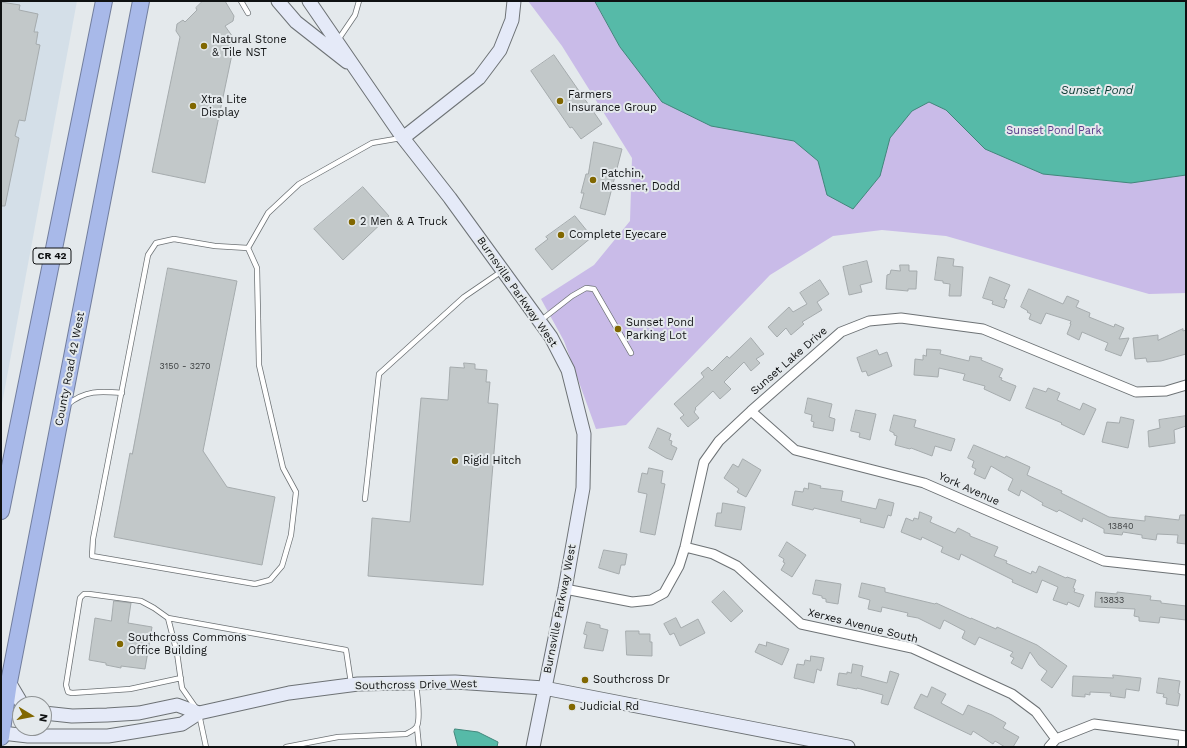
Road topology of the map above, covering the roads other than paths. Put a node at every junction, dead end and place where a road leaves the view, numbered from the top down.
1 (104, 1) edge
2 (141, 1) edge
3 (241, 1) edge
4 (278, 1) edge
5 (309, 1) edge
6 (359, 1) edge
7 (514, 1) edge
8 (248, 13) dead end
9 (337, 42) junction
10 (358, 72) junction
11 (403, 138) junction
12 (248, 248) junction
13 (503, 270) junction
14 (540, 321) junction
15 (631, 353) dead end
16 (1186, 385) edge
17 (122, 393) junction
18 (62, 410) junction
19 (751, 411) junction
20 (365, 499) dead end
21 (1, 511) edge
22 (684, 547) junction
23 (1186, 570) edge
24 (565, 589) junction
25 (168, 618) junction
26 (181, 678) junction
27 (9, 682) junction
28 (416, 684) junction
29 (352, 685) junction
30 (544, 688) junction
31 (17, 696) edge
32 (199, 712) junction
33 (52, 714) edge
34 (417, 727) junction
35 (1, 734) edge
36 (1185, 736) edge
37 (1056, 739) junction
38 (206, 747) edge
39 (286, 747) edge
40 (419, 747) edge
41 (533, 747) edge
42 (848, 747) edge
43 (1049, 747) edge
44 (1183, 747) edge

1 - 21 highway, CR 42
2 - 18 highway, County Road 42 West
3 - 8 lane
4 - 10 street, Burnsville Parkway West
5 - 9 street, Burnsville Parkway West
6 - 9 lane
7 - 11 street
9 - 10 street, Burnsville Parkway West
10 - 11 street, Burnsville Parkway West
11 - 12 lane
11 - 13 street, Burnsville Parkway West
12 - 17 lane
12 - 17 lane
13 - 14 street, Burnsville Parkway West
13 - 20 lane
14 - 15 lane
14 - 24 street, Burnsville Parkway West
16 - 19 street, Sunset Lake Drive
17 - 18 lane
18 - 27 highway, County Road 42 West
19 - 22 street, Sunset Lake Drive
19 - 23 street, York Avenue
22 - 24 street, Sunset Lake Drive
22 - 37 street, Xerxes Avenue South
24 - 30 street, Burnsville Parkway West
25 - 26 lane
25 - 26 lane
25 - 29 lane
26 - 32 lane
27 - 31 street
27 - 35 highway, County Road 42 West
28 - 29 street, Southcross Drive West
28 - 30 street, Southcross Drive West
28 - 34 lane
29 - 32 street, Southcross Drive West
30 - 41 street, Burnsville Parkway West
30 - 42 street, Southcross Drive West
32 - 33 street, Southcross Drive West
32 - 35 street, Southcross Drive West
32 - 38 lane
34 - 39 lane
34 - 40 lane
36 - 37 street
36 - 44 street
37 - 43 street

